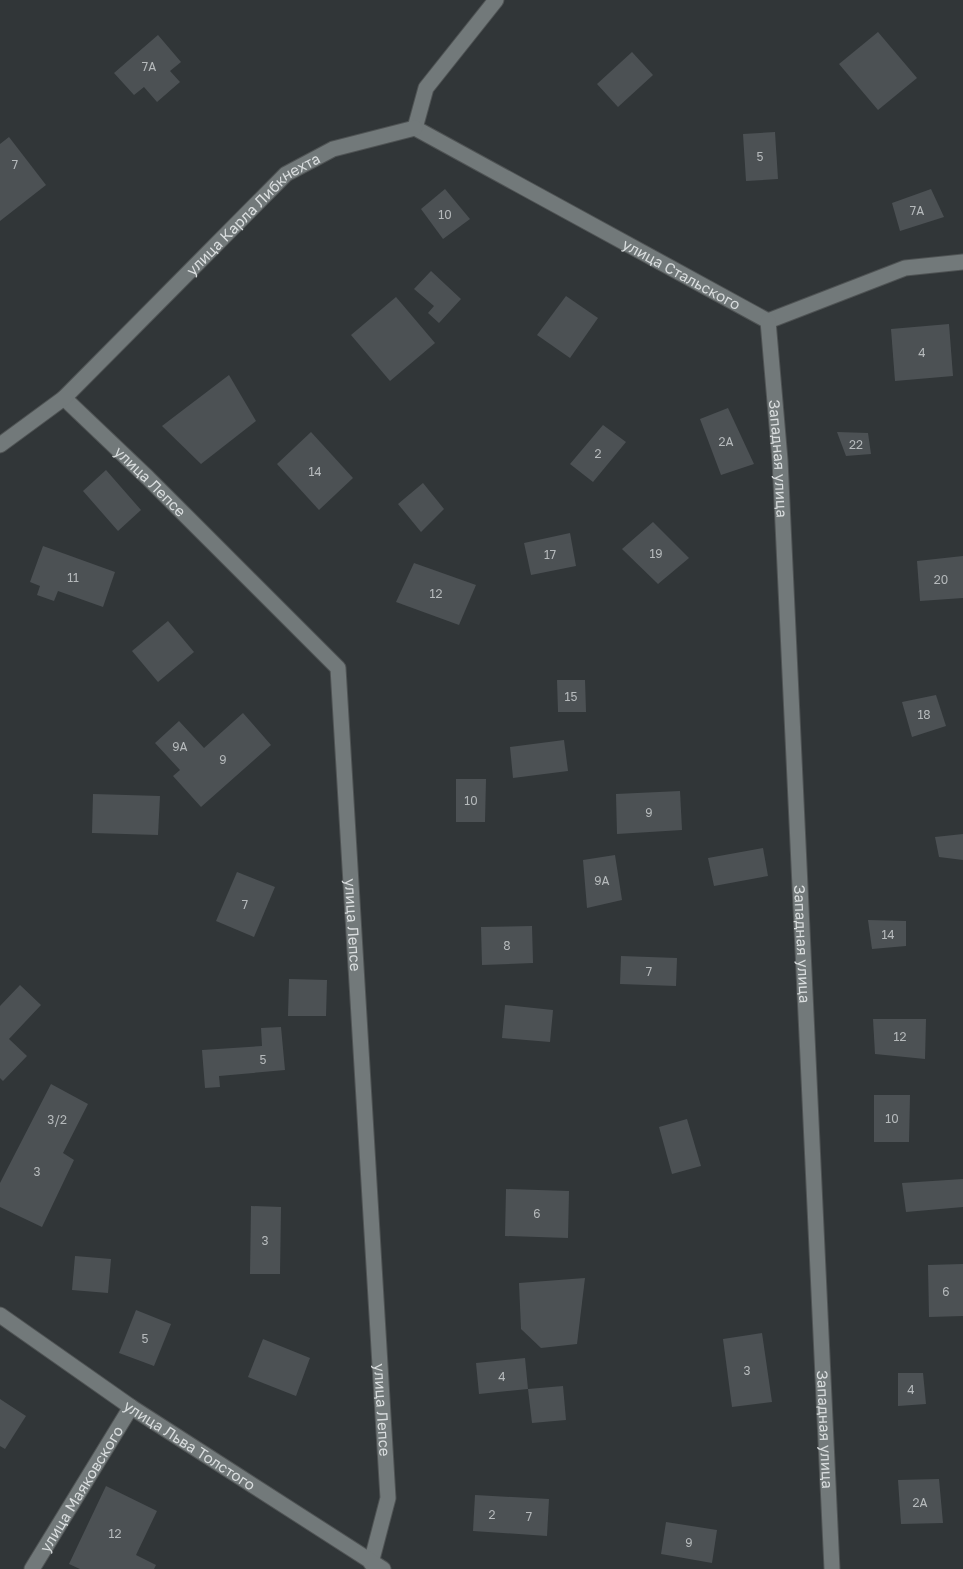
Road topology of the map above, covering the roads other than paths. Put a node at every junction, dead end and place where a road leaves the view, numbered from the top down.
1 (496, 0) edge
2 (416, 128) junction
3 (963, 262) edge
4 (768, 321) junction
5 (64, 398) junction
6 (0, 445) edge
7 (0, 1315) edge
8 (131, 1407) junction
9 (377, 1566) edge
10 (32, 1569) edge
11 (832, 1569) edge

1 - 2 street
2 - 4 street, улица Стальского
2 - 5 street, улица Карла Либкнехта
3 - 4 street
4 - 11 street, Западная улица
5 - 6 street, улица Карла Либкнехта
5 - 9 street, улица Лепсе
7 - 8 street, улица Льва Толстого
8 - 9 street, улица Льва Толстого
8 - 10 street, улица Маяковского

